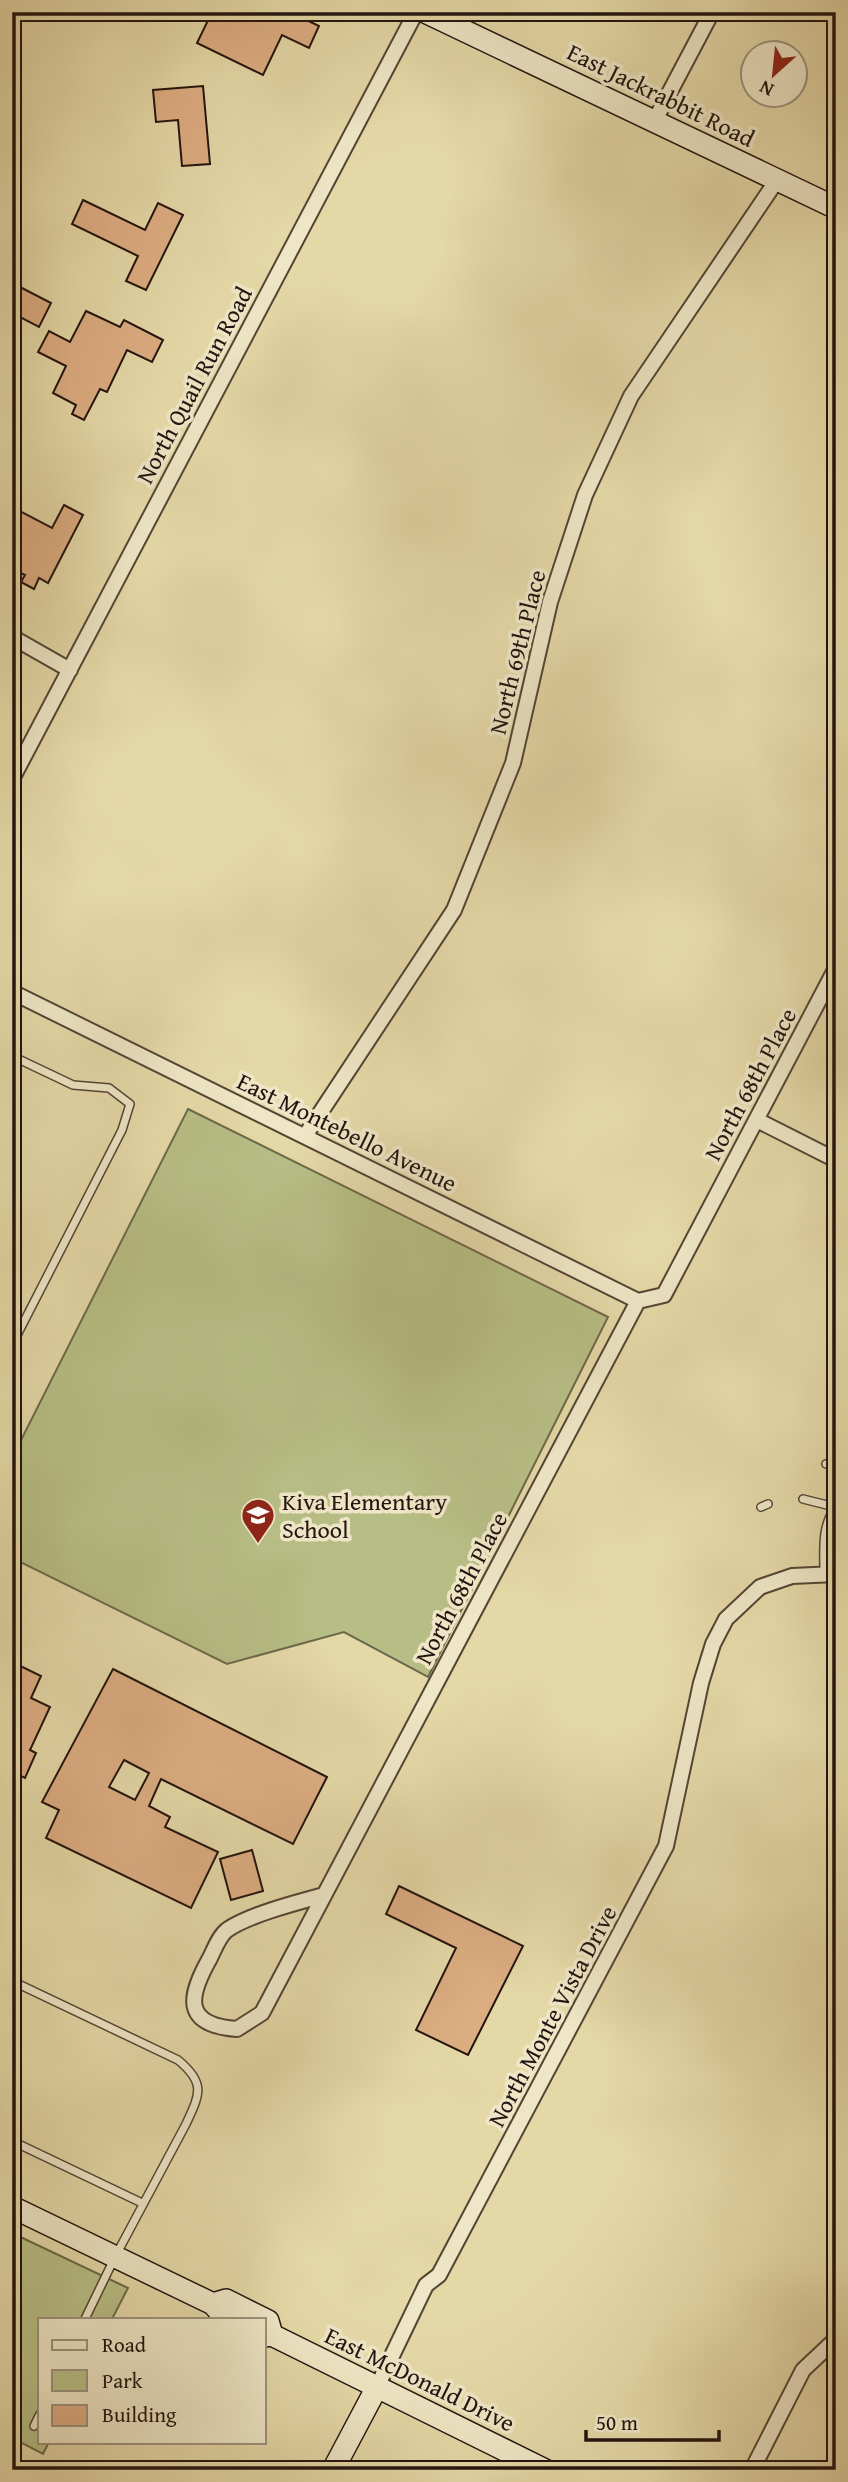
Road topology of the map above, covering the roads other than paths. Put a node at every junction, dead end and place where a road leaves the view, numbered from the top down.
1 (416, 12) edge
2 (425, 12) edge
3 (712, 12) edge
4 (655, 120) junction
5 (777, 180) junction
6 (836, 208) edge
7 (12, 637) edge
8 (70, 670) junction
9 (12, 779) edge
10 (836, 968) edge
11 (12, 992) edge
12 (12, 1056) edge
13 (757, 1120) junction
14 (305, 1136) junction
15 (836, 1160) edge
16 (638, 1301) junction
17 (12, 1345) edge
18 (836, 1463) edge
19 (826, 1464) dead end
20 (803, 1499) dead end
21 (835, 1507) edge
22 (830, 1573) edge
23 (324, 1895) junction
24 (12, 1982) edge
25 (12, 2141) edge
26 (142, 2203) junction
27 (12, 2207) edge
28 (115, 2257) junction
29 (219, 2312) edge
30 (85, 2318) edge
31 (262, 2318) edge
32 (268, 2336) edge
33 (836, 2339) edge
34 (377, 2387) junction
35 (38, 2418) edge
36 (34, 2426) dead end
37 (333, 2470) edge
38 (545, 2470) edge
39 (752, 2470) edge

1 - 8 street, North Quail Run Road
2 - 4 street, East Jackrabbit Road
3 - 4 street
4 - 5 street, East Jackrabbit Road
5 - 6 street, East Jackrabbit Road
5 - 14 street, North 69th Place
7 - 8 street
8 - 9 street, North Quail Run Road
10 - 13 street, North 68th Place
11 - 14 street, East Montebello Avenue
12 - 17 lane
13 - 15 street
13 - 16 street, North 68th Place
14 - 16 street, East Montebello Avenue
16 - 23 street, North 68th Place
18 - 19 lane
20 - 21 lane
21 - 22 lane
22 - 34 street, North Monte Vista Drive
23 - 23 street, North 68th Place
24 - 26 lane
25 - 26 lane
26 - 28 lane
27 - 28 street, East McDonald Drive
28 - 29 street, East McDonald Drive
28 - 30 lane
29 - 31 street, East McDonald Drive
32 - 34 street, East McDonald Drive
33 - 39 street
34 - 37 street
34 - 38 street, East McDonald Drive
35 - 36 lane

